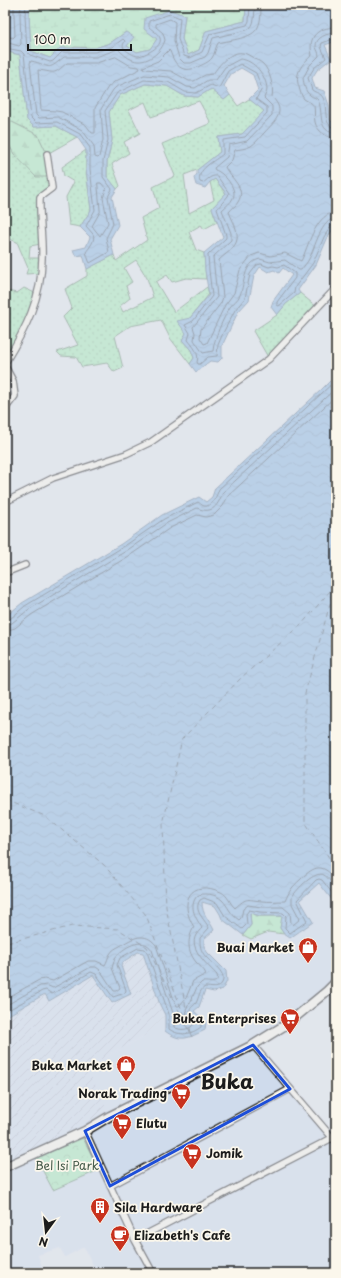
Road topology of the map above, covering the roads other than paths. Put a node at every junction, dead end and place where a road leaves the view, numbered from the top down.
1 (47, 154) dead end
2 (336, 288) edge
3 (5, 365) edge
4 (5, 408) edge
5 (5, 502) edge
6 (25, 564) dead end
7 (5, 573) edge
8 (336, 982) edge
9 (253, 1045) junction
10 (290, 1089) junction
11 (85, 1131) junction
12 (334, 1140) edge
13 (5, 1167) edge
14 (110, 1186) junction
15 (135, 1240) junction
16 (153, 1273) edge

1 - 3 street
2 - 5 street
3 - 4 street
6 - 7 street
8 - 9 main road
9 - 10 street
9 - 11 main road
10 - 12 street
10 - 14 street
11 - 13 main road
11 - 14 street
12 - 15 street
14 - 15 street
15 - 16 street

